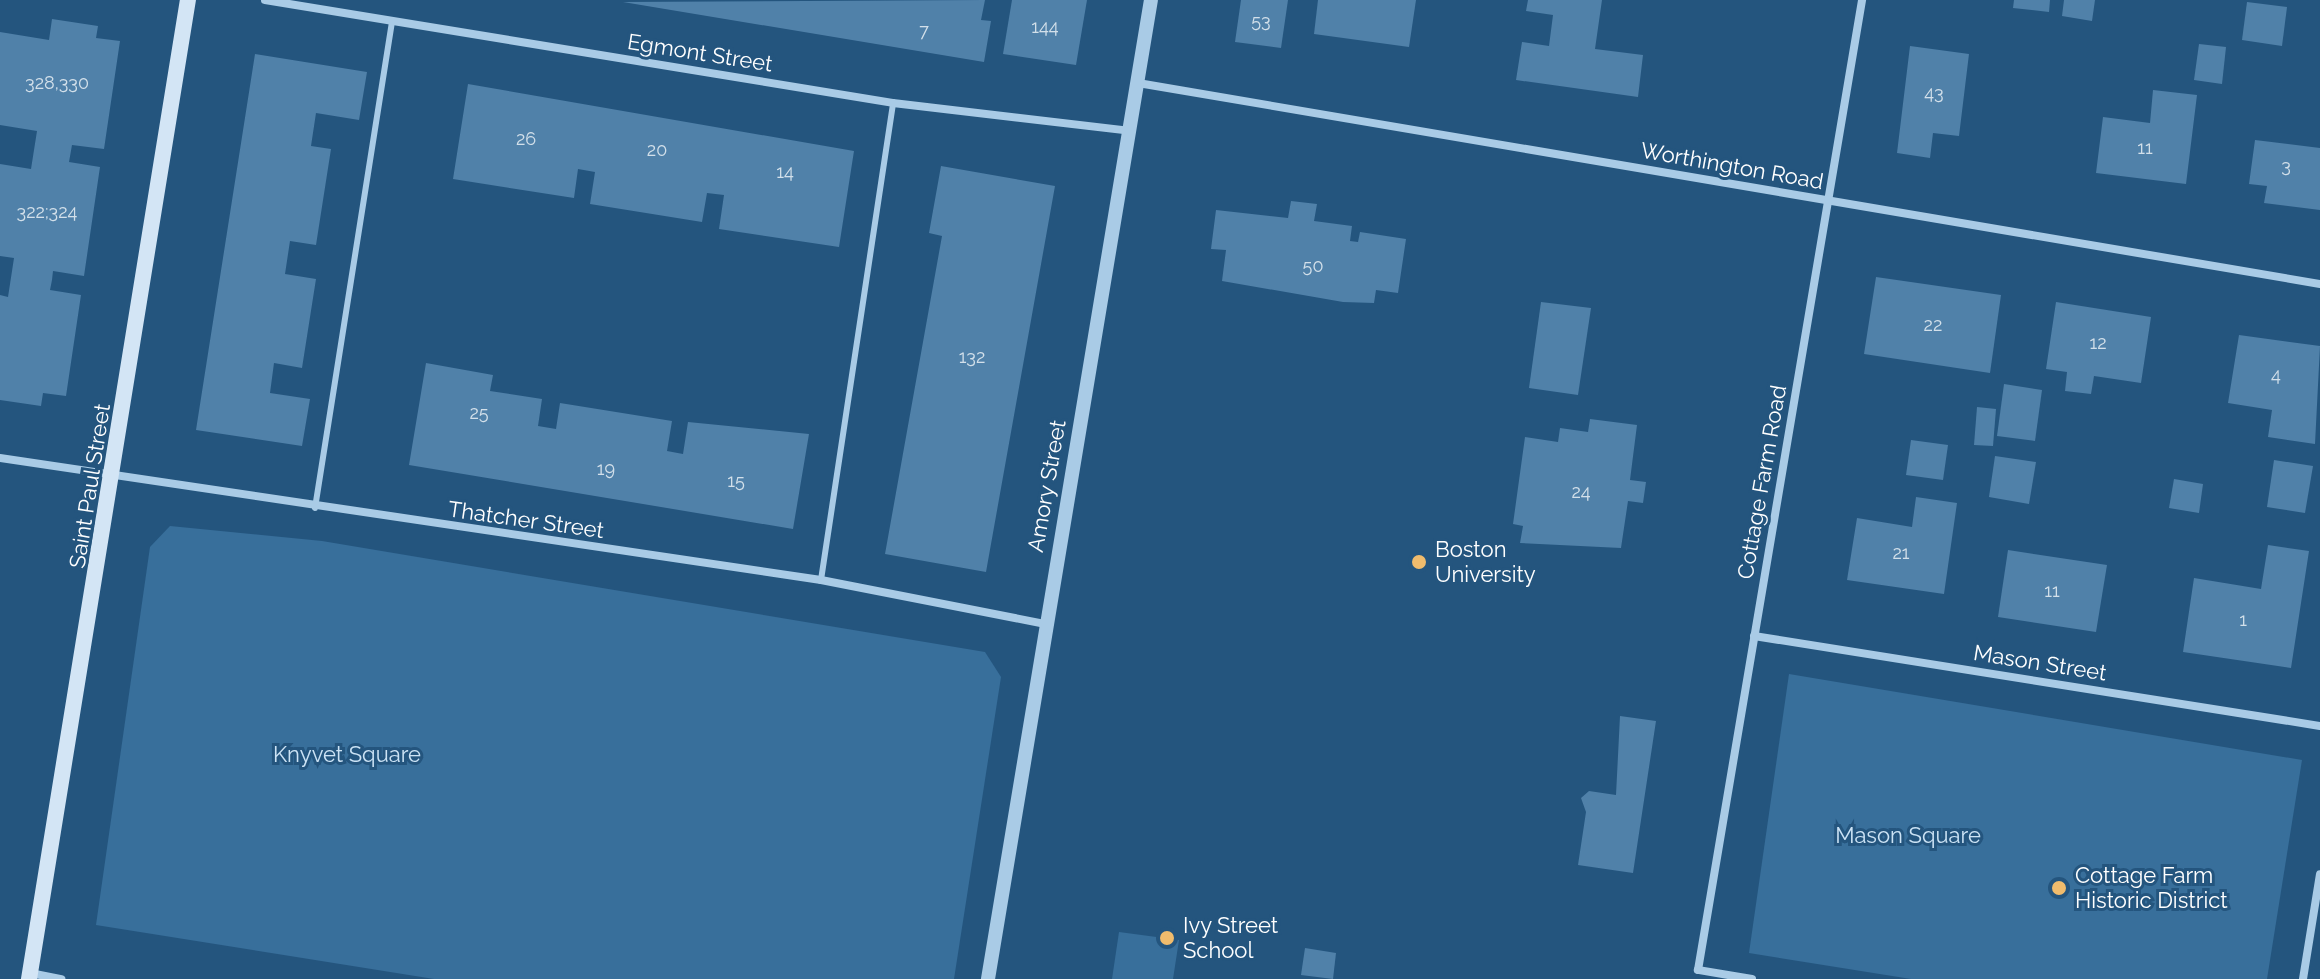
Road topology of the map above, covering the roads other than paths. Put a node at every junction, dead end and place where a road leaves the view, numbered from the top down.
1 (188, 0) edge
2 (265, 0) edge
3 (1151, 0) edge
4 (1862, 0) edge
5 (392, 21) junction
6 (1138, 83) junction
7 (893, 103) junction
8 (1130, 131) junction
9 (1827, 201) junction
10 (2320, 284) edge
11 (0, 458) edge
12 (115, 474) junction
13 (315, 508) junction
14 (821, 580) junction
15 (1046, 624) junction
16 (1754, 636) junction
17 (2320, 726) edge
18 (2320, 874) edge
19 (30, 976) edge
20 (61, 979) edge
21 (988, 979) edge
22 (1752, 979) edge
23 (2303, 979) edge

1 - 12 main road, Saint Paul Street
2 - 5 street, Egmont Street
3 - 6 street, Amory Street
4 - 9 street, Cottage Farm Road
5 - 7 street, Egmont Street
5 - 13 lane
6 - 8 street, Amory Street
6 - 9 street, Worthington Road
7 - 8 street, Egmont Street
7 - 14 lane
8 - 15 street, Amory Street
9 - 10 street, Worthington Road
9 - 16 street, Cottage Farm Road
11 - 12 street, Thatcher Street
12 - 13 street, Thatcher Street
12 - 19 main road, Saint Paul Street
13 - 14 street, Thatcher Street
14 - 15 street, Thatcher Street
15 - 21 street, Amory Street
16 - 17 street, Mason Street
16 - 22 street, Cottage Farm Road
18 - 23 street
19 - 20 street

